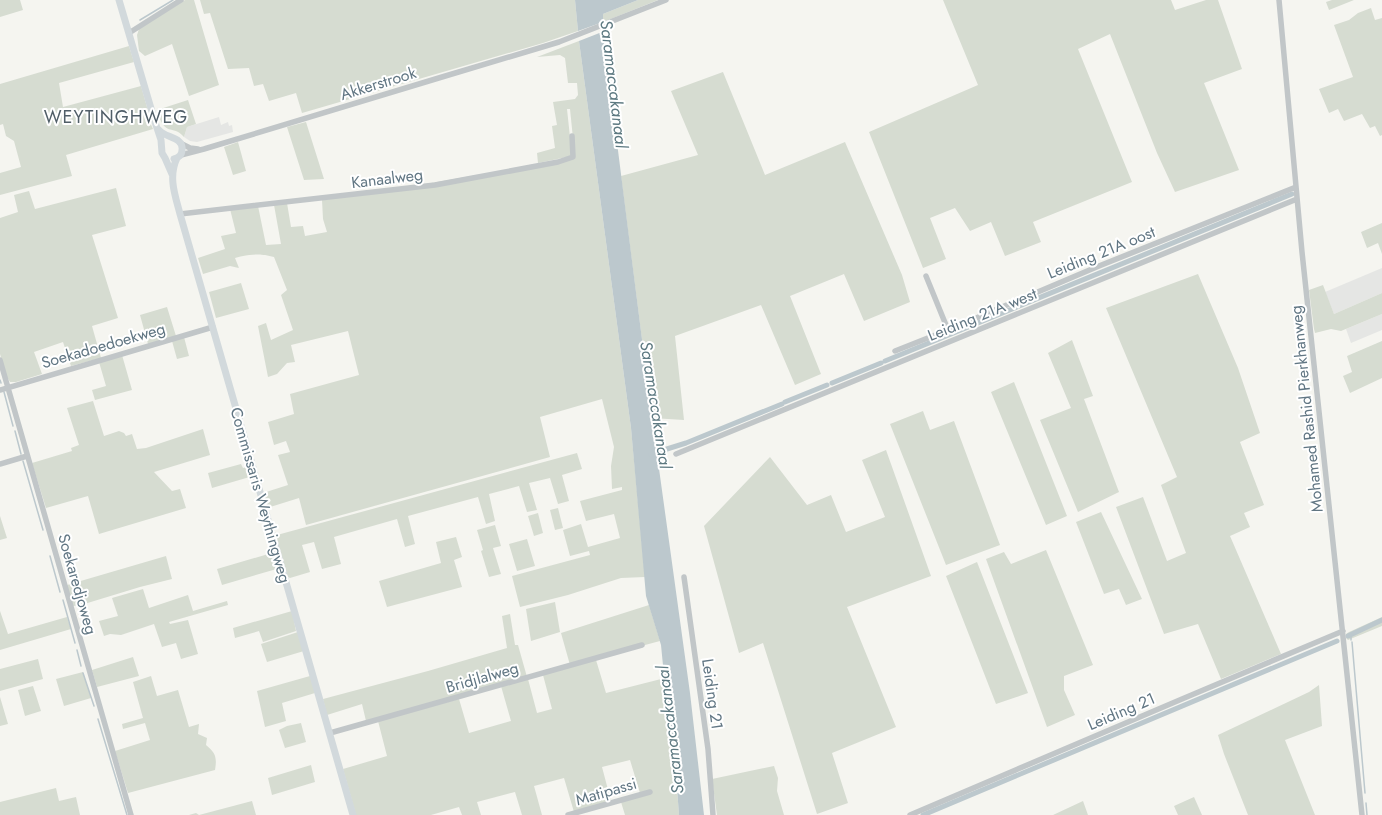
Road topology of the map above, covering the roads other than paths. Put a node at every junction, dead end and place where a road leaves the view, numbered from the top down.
1 (119, 0) edge
2 (181, 0) edge
3 (666, 0) edge
4 (1279, 0) edge
5 (129, 33) junction
6 (156, 126) junction
7 (572, 136) dead end
8 (171, 138) junction
9 (180, 143) junction
10 (161, 146) junction
11 (204, 150) junction
12 (179, 157) junction
13 (165, 158) junction
14 (172, 174) junction
15 (1296, 187) junction
16 (1297, 199) junction
17 (180, 214) junction
18 (926, 276) dead end
19 (213, 327) junction
20 (948, 330) junction
21 (894, 351) dead end
22 (0, 360) edge
23 (7, 387) junction
24 (0, 390) edge
25 (676, 454) dead end
26 (27, 456) junction
27 (0, 464) edge
28 (684, 577) dead end
29 (1344, 631) junction
30 (642, 645) dead end
31 (330, 734) junction
32 (650, 792) dead end
33 (131, 815) edge
34 (353, 815) edge
35 (568, 815) edge
36 (713, 815) edge
37 (910, 815) edge
38 (1362, 815) edge

1 - 5 main road
2 - 5 street
3 - 11 street, Akkerstrook
4 - 15 street, Mohamed Rashid Pierkhanweg
5 - 6 main road
6 - 8 main road
6 - 10 main road
7 - 17 street, Kanaalweg
8 - 9 main road
8 - 10 main road
9 - 11 street
9 - 12 main road
10 - 13 main road
11 - 12 street, Akkerstrook
12 - 13 main road
12 - 14 main road, Commissaris Weythingweg
13 - 14 main road, Commissaris Weythingweg
14 - 17 main road, Commissaris Weythingweg
15 - 16 street, Mohamed Rashid Pierkhanweg
15 - 20 street, Leiding 21A oost
16 - 25 street, Leiding 21A west
16 - 29 street, Mohamed Rashid Pierkhanweg
17 - 19 main road, Commissaris Weythingweg
18 - 20 street
19 - 23 street, Soekadoedoekweg
19 - 31 main road, Commissaris Weythingweg
20 - 21 street, Leiding 21A oost
22 - 23 street, Soekaredjoweg
23 - 24 street, Soekadoedoekweg
23 - 26 street, Soekaredjoweg
26 - 27 street
26 - 33 street, Soekaredjoweg
28 - 36 street, Leiding 21
29 - 37 street, Leiding 21
29 - 38 street, Mohamed Rashid Pierkhanweg
30 - 31 street, Bridjlalweg
31 - 34 main road, Commissaris Weythingweg
32 - 35 street, Matipassi

